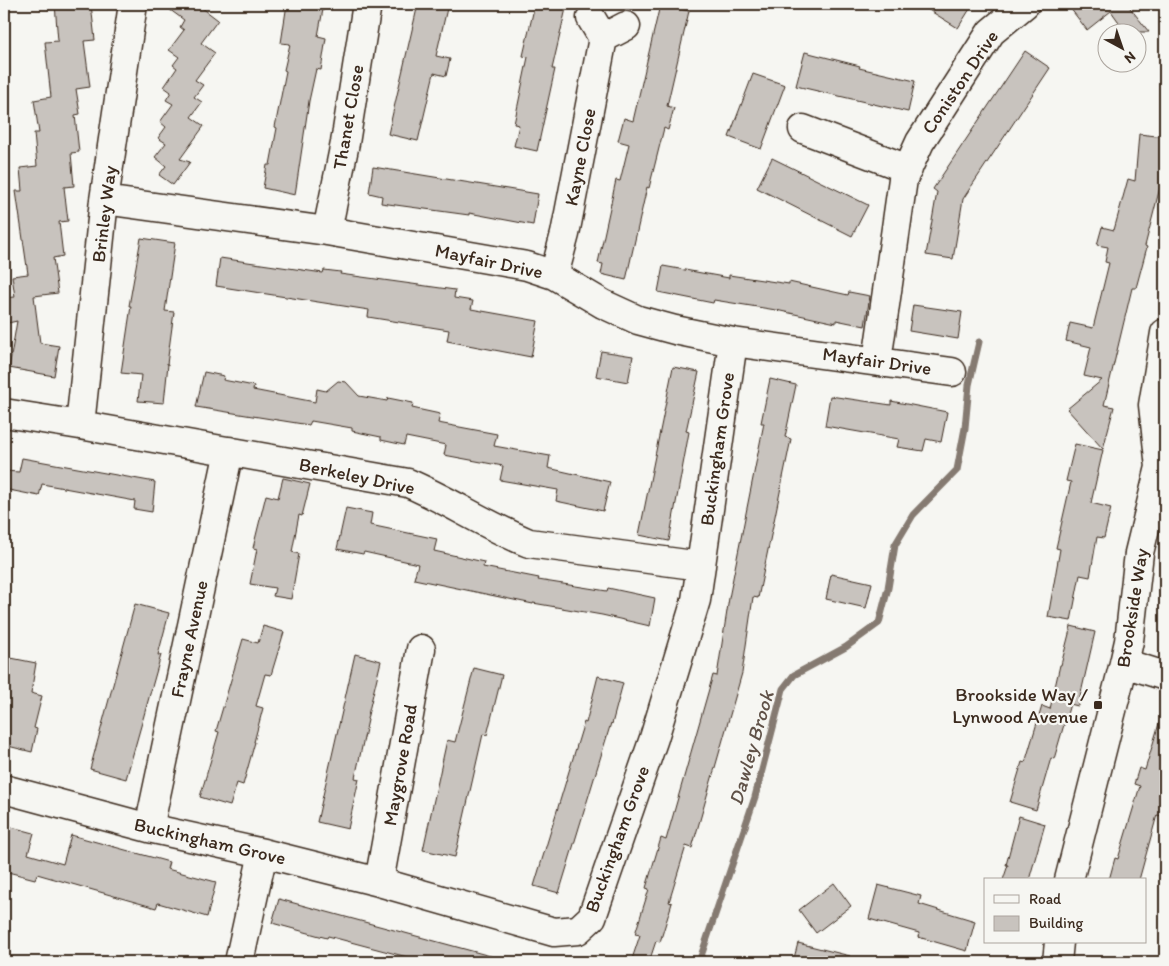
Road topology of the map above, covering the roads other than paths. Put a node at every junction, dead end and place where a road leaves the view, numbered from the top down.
1 (133, 4) edge
2 (366, 4) edge
3 (1025, 4) edge
4 (607, 28) dead end
5 (803, 128) dead end
6 (908, 169) junction
7 (104, 200) junction
8 (327, 231) junction
9 (554, 275) junction
10 (1165, 333) edge
11 (733, 342) junction
12 (877, 361) junction
13 (952, 372) dead end
14 (4, 413) edge
15 (80, 425) junction
16 (229, 451) junction
17 (1163, 465) edge
18 (700, 566) junction
19 (422, 649) dead end
20 (1124, 663) junction
21 (1165, 676) edge
22 (4, 789) edge
23 (149, 828) junction
24 (263, 853) junction
25 (1070, 878) edge
26 (379, 882) junction
27 (1058, 944) edge
28 (239, 962) edge
29 (1057, 962) edge

1 - 7 street, Brinley Way
2 - 8 street, Thanet Close
3 - 6 street, Coniston Drive
4 - 9 street, Kayne Close
5 - 6 street
6 - 12 street, Coniston Drive
7 - 8 street, Mayfair Drive
7 - 15 street, Brinley Way
8 - 9 street, Mayfair Drive
9 - 11 street, Mayfair Drive
10 - 17 street, Brookside Way
11 - 12 street, Mayfair Drive
11 - 18 street, Buckingham Grove
12 - 13 street, Mayfair Drive
14 - 15 street, Berkeley Drive
15 - 16 street, Berkeley Drive
16 - 18 street, Berkeley Drive
16 - 23 street, Frayne Avenue
17 - 20 street, Brookside Way
18 - 26 street, Buckingham Grove
19 - 26 street, Maygrove Road
20 - 21 street
20 - 25 street, Brookside Way
22 - 23 street, Buckingham Grove
23 - 24 street, Buckingham Grove
24 - 26 street, Buckingham Grove
24 - 28 street
27 - 29 street

